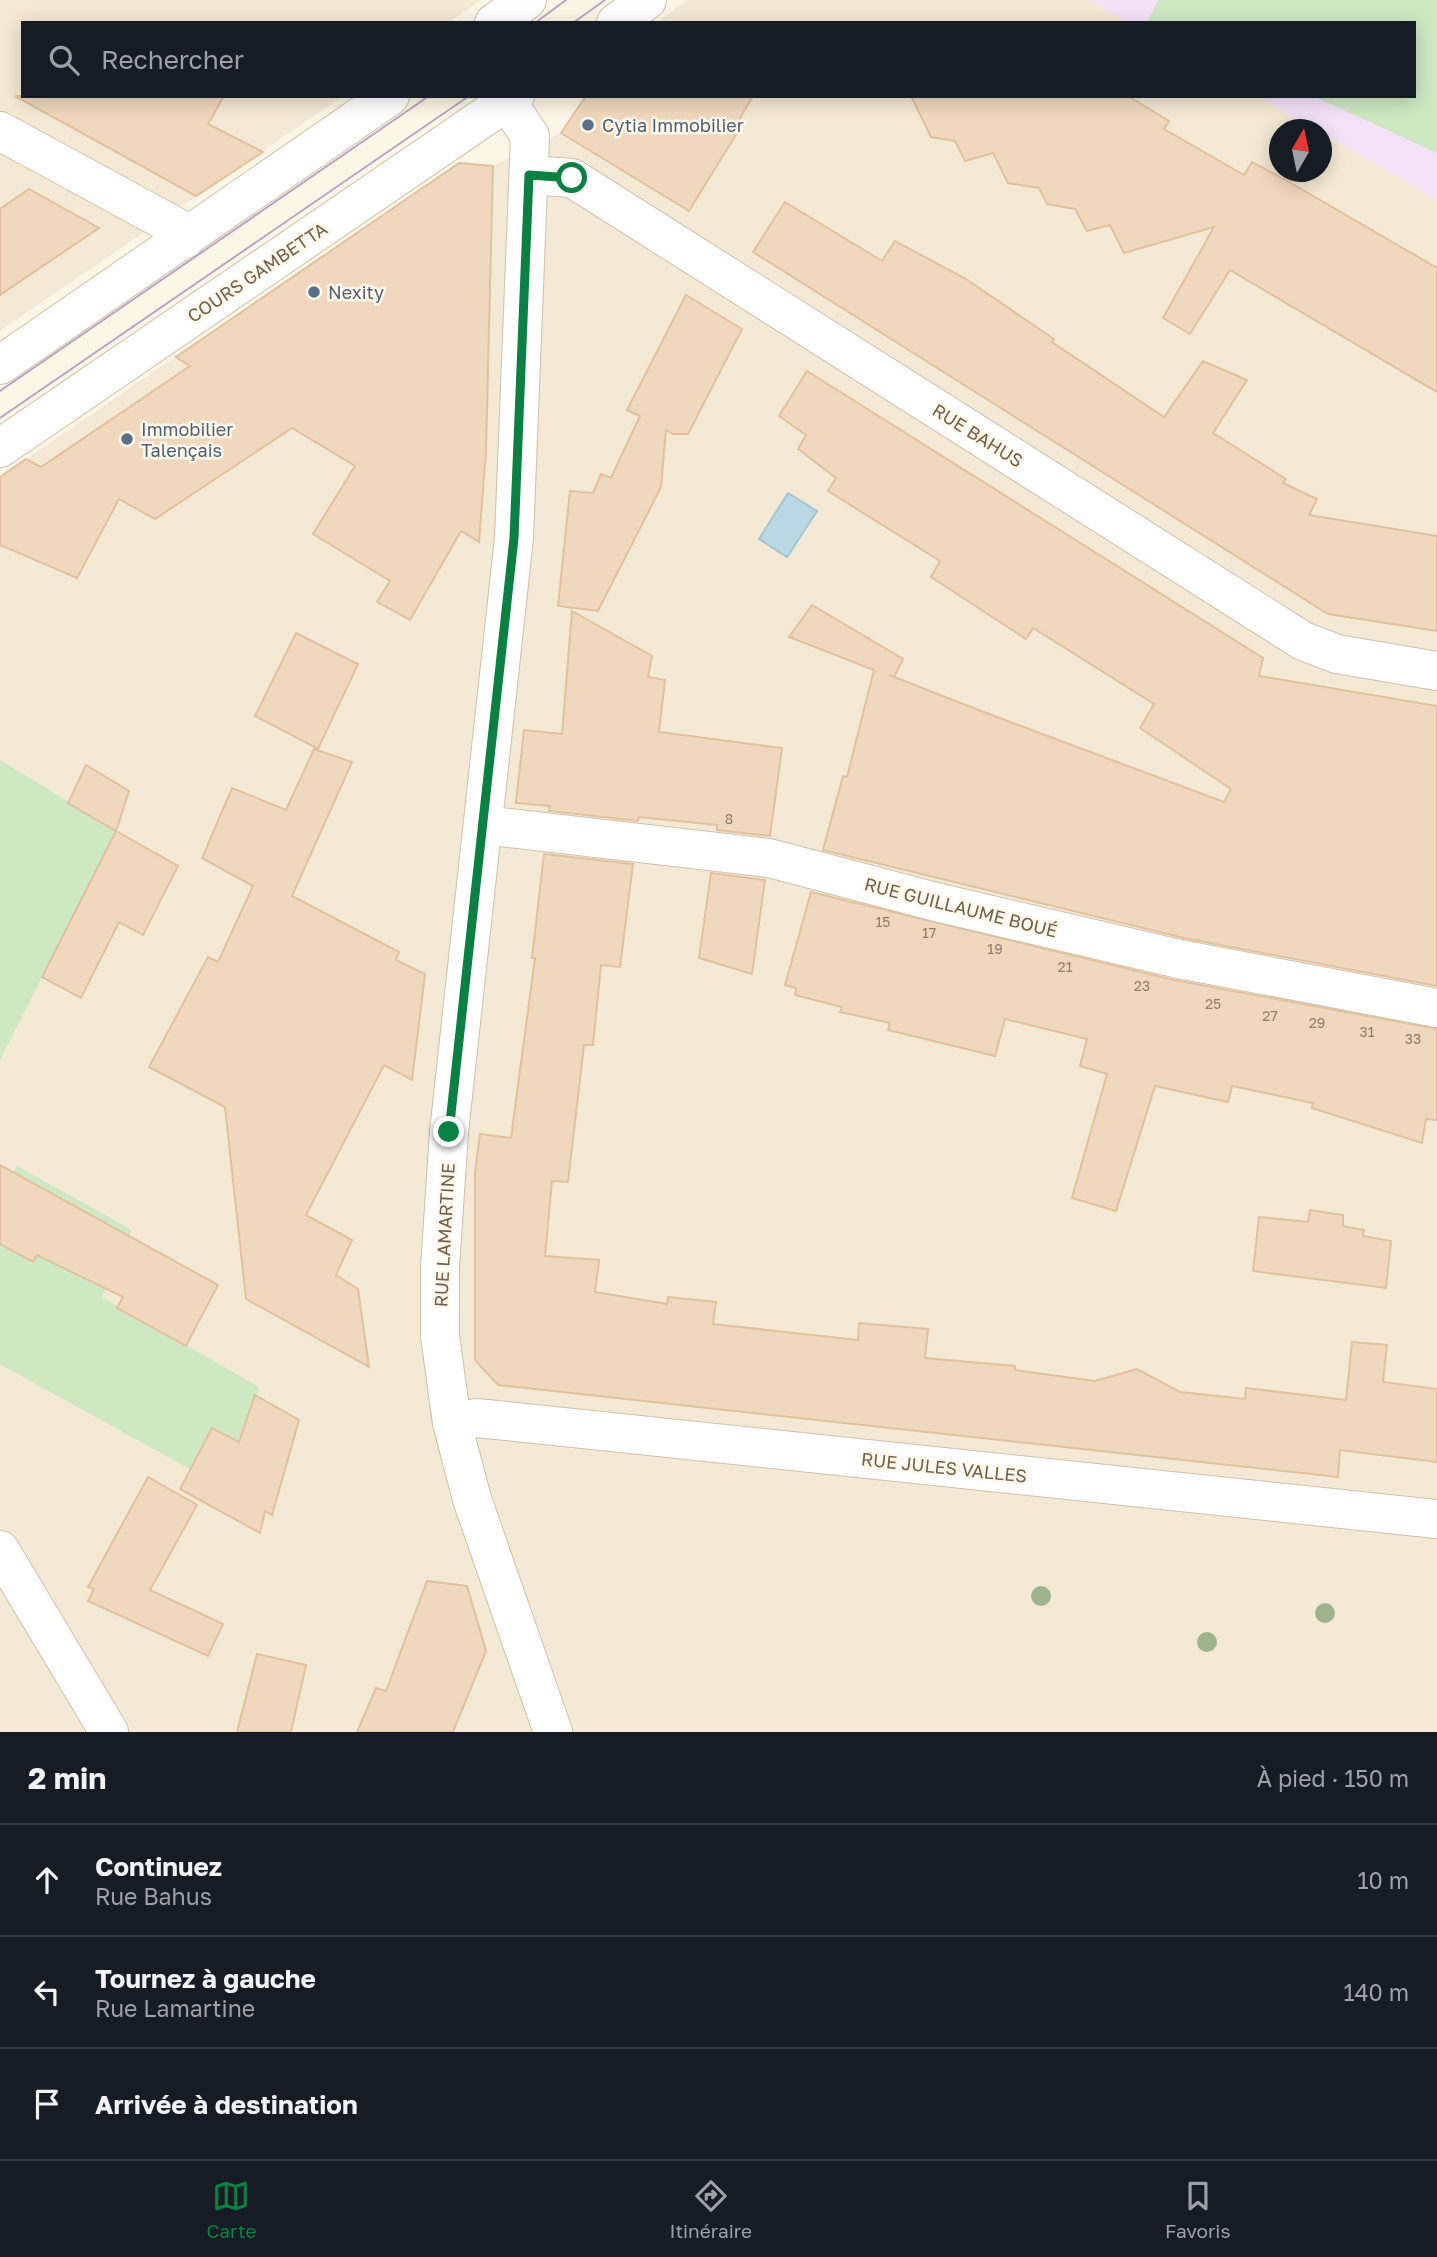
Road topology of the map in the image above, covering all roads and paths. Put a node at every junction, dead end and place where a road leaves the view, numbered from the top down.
1 (527, 0) edge
2 (647, 0) edge
3 (497, 21) edge
4 (619, 21) edge
5 (387, 98) edge
6 (511, 99) edge
7 (0, 131) edge
8 (529, 175) junction
9 (184, 239) junction
10 (0, 365) edge
11 (0, 448) edge
12 (1437, 671) edge
13 (483, 825) junction
14 (1437, 1008) edge
15 (452, 1423) junction
16 (1437, 1519) edge
17 (0, 1550) edge
18 (105, 1730) edge
19 (553, 1732) edge

1 - 3 street
2 - 4 street
5 - 9 street
6 - 8 street, RUE LAMARTINE
6 - 11 street, COURS GAMBETTA
7 - 9 street
8 - 12 street, RUE BAHUS
8 - 13 street, RUE LAMARTINE
9 - 10 street
13 - 14 street, RUE GUILLAUME BOUÉ
13 - 15 street, RUE LAMARTINE
15 - 16 street, RUE JULES VALLES
15 - 19 street, RUE LAMARTINE
17 - 18 street

